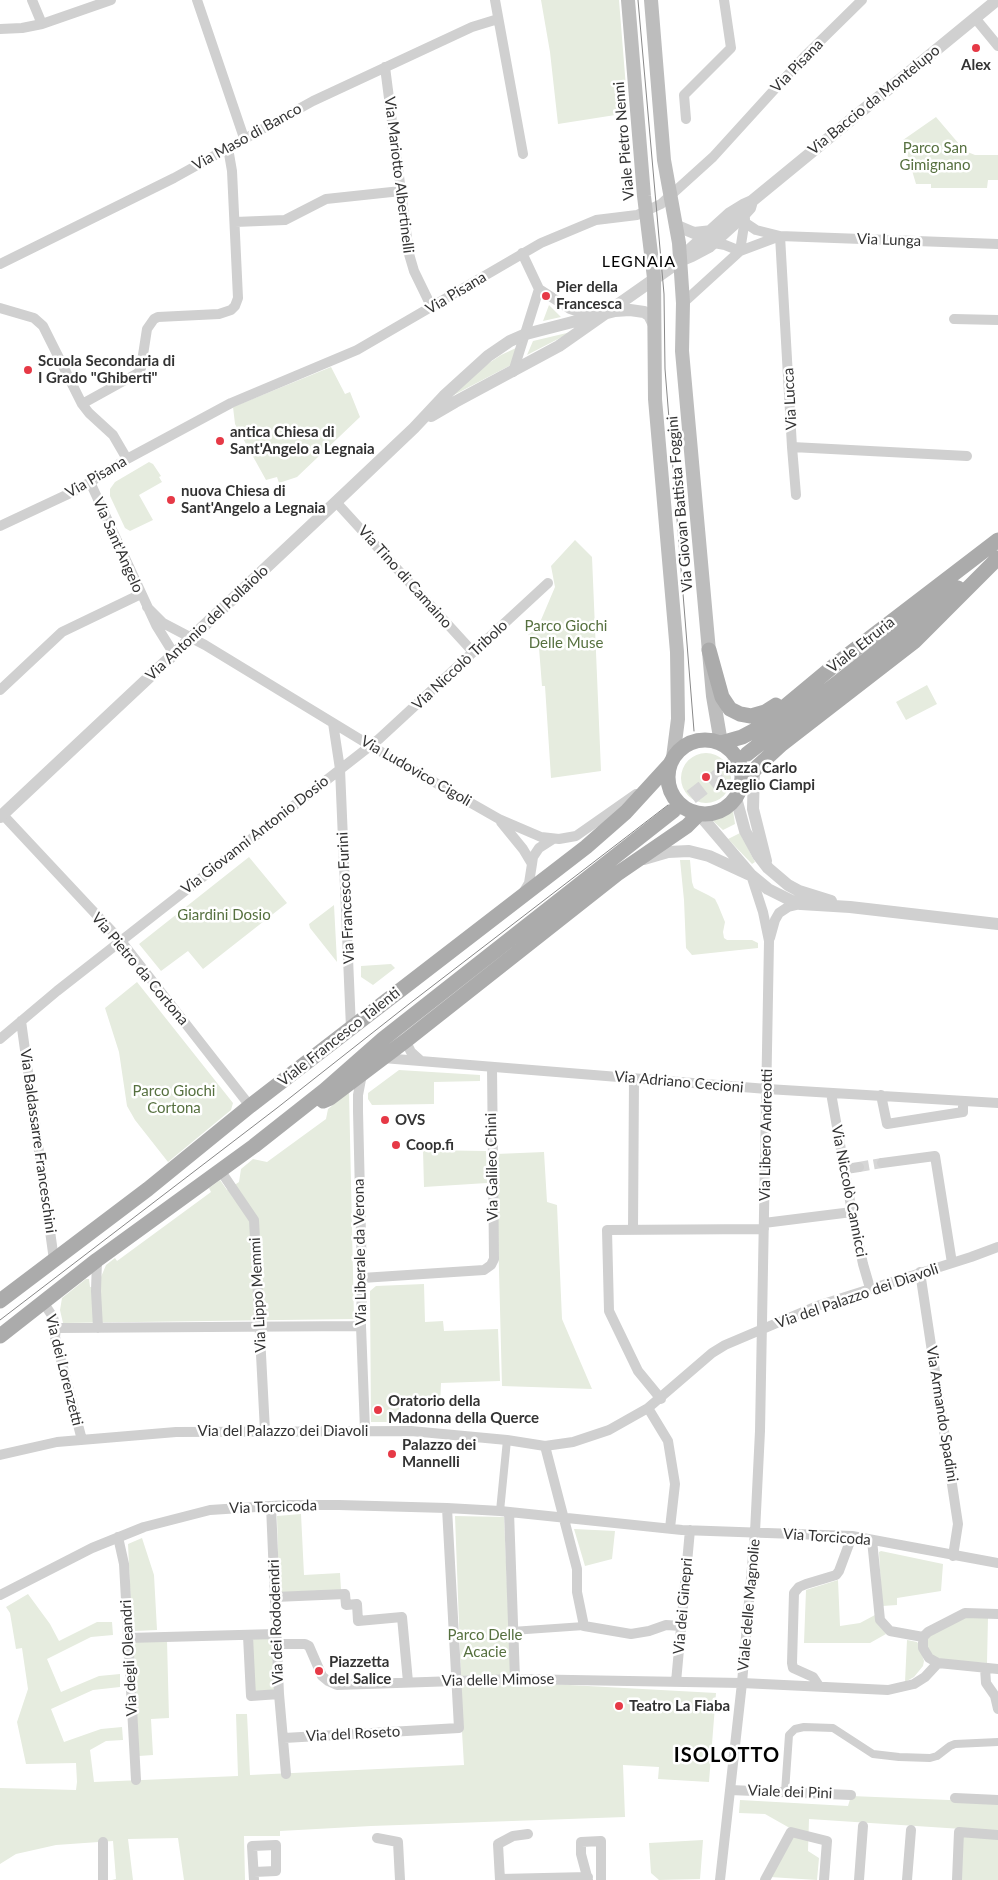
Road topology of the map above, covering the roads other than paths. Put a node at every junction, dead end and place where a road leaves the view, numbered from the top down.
1 (32, 0) edge
2 (111, 0) edge
3 (197, 0) edge
4 (495, 0) edge
5 (628, 0) edge
6 (651, 0) edge
7 (724, 0) edge
8 (862, 0) edge
9 (997, 0) edge
10 (975, 18) junction
11 (498, 19) junction
12 (42, 24) junction
13 (0, 29) edge
14 (998, 46) edge
15 (385, 68) junction
16 (686, 119) dead end
17 (244, 138) junction
18 (228, 148) junction
19 (523, 154) dead end
20 (401, 191) junction
21 (670, 197) junction
22 (646, 211) junction
23 (748, 212) junction
24 (235, 222) junction
25 (675, 225) junction
26 (780, 236) junction
27 (713, 237) junction
28 (998, 244) edge
29 (740, 251) junction
30 (522, 253) junction
31 (680, 260) junction
32 (0, 264) edge
33 (654, 278) junction
34 (539, 289) junction
35 (683, 303) junction
36 (0, 308) edge
37 (432, 308) junction
38 (606, 313) junction
39 (591, 316) junction
40 (954, 319) dead end
41 (998, 320) edge
42 (655, 327) junction
43 (526, 334) junction
44 (513, 372) junction
45 (82, 404) junction
46 (414, 428) junction
47 (792, 447) junction
48 (967, 456) dead end
49 (127, 459) junction
50 (90, 482) junction
51 (796, 495) dead end
52 (336, 502) junction
53 (0, 526) edge
54 (998, 540) edge
55 (998, 558) edge
56 (548, 583) dead end
57 (141, 594) junction
58 (147, 607) junction
59 (192, 638) junction
60 (709, 650) junction
61 (473, 652) junction
62 (174, 654) junction
63 (2, 686) edge
64 (804, 690) junction
65 (333, 724) junction
66 (721, 743) junction
67 (371, 746) junction
68 (747, 754) tunnel mouth
69 (672, 761) junction
70 (340, 769) junction
71 (754, 770) junction
72 (648, 788) junction
73 (739, 791) junction
74 (673, 811) tunnel mouth
75 (700, 814) junction
76 (1, 816) edge
77 (499, 820) junction
78 (553, 839) junction
79 (532, 864) junction
80 (768, 868) junction
81 (751, 875) junction
82 (598, 890) junction
83 (522, 896) junction
84 (801, 904) junction
85 (850, 907) junction
86 (998, 924) edge
87 (120, 941) junction
88 (769, 941) junction
89 (22, 1021) junction
90 (351, 1028) junction
91 (0, 1039) edge
92 (408, 1039) junction
93 (384, 1058) junction
94 (421, 1061) junction
95 (492, 1067) junction
96 (362, 1074) junction
97 (634, 1079) junction
98 (767, 1090) junction
99 (831, 1093) junction
100 (881, 1095) junction
101 (963, 1101) junction
102 (998, 1103) edge
103 (250, 1106) junction
104 (297, 1112) junction
105 (882, 1163) tunnel mouth
106 (859, 1167) tunnel mouth
107 (846, 1169) junction
108 (220, 1170) junction
109 (852, 1212) junction
110 (764, 1226) junction
111 (633, 1229) junction
112 (998, 1247) edge
113 (54, 1260) junction
114 (97, 1260) junction
115 (952, 1263) junction
116 (920, 1272) junction
117 (362, 1278) junction
118 (870, 1288) junction
119 (0, 1301) edge
120 (43, 1302) junction
121 (259, 1326) junction
122 (361, 1326) junction
123 (56, 1328) junction
124 (98, 1328) junction
125 (761, 1329) junction
126 (0, 1336) edge
127 (661, 1399) junction
128 (648, 1408) junction
129 (365, 1430) junction
130 (265, 1431) junction
131 (82, 1440) junction
132 (507, 1440) junction
133 (545, 1446) junction
134 (0, 1455) edge
135 (272, 1506) junction
136 (447, 1508) junction
137 (504, 1511) junction
138 (564, 1518) junction
139 (670, 1528) junction
140 (690, 1530) junction
141 (756, 1532) junction
142 (852, 1536) junction
143 (118, 1537) junction
144 (872, 1540) junction
145 (953, 1556) junction
146 (998, 1563) edge
147 (0, 1595) edge
148 (275, 1597) junction
149 (998, 1614) edge
150 (584, 1626) junction
151 (681, 1626) junction
152 (512, 1630) junction
153 (248, 1636) junction
154 (923, 1637) junction
155 (128, 1638) junction
156 (276, 1639) junction
157 (938, 1663) junction
158 (985, 1668) junction
159 (998, 1669) edge
160 (515, 1679) junction
161 (456, 1680) junction
162 (408, 1682) junction
163 (676, 1682) junction
164 (742, 1684) junction
165 (819, 1686) junction
166 (279, 1694) junction
167 (998, 1709) edge
168 (284, 1738) junction
169 (998, 1742) edge
170 (286, 1774) dead end
171 (136, 1780) dead end
172 (730, 1790) junction
173 (785, 1792) junction
174 (851, 1794) dead end
175 (955, 1798) dead end
176 (998, 1800) edge
177 (863, 1826) dead end
178 (911, 1830) dead end
179 (528, 1834) dead end
180 (998, 1835) edge
181 (377, 1838) dead end
182 (103, 1842) dead end
183 (588, 1878) edge
184 (500, 1879) edge
185 (103, 1880) edge
186 (400, 1880) edge
187 (601, 1880) edge
188 (720, 1880) edge
189 (765, 1880) edge
190 (824, 1880) edge
191 (859, 1880) edge
192 (907, 1880) edge
193 (957, 1880) edge

1 - 12 street
2 - 12 street
3 - 17 street
4 - 11 street
5 - 22 main road, Viale Pietro Nenni
6 - 21 main road
7 - 16 street
8 - 21 street, Via Pisana
9 - 10 street, Via Baccio da Montelupo
10 - 14 street
10 - 23 street, Via Baccio da Montelupo
11 - 15 street, Via Maso di Banco
11 - 19 street
12 - 13 street
15 - 17 street, Via Maso di Banco
15 - 20 street, Via Mariotto Albertinelli
17 - 18 street, Via Maso di Banco
18 - 24 street
18 - 32 street, Via Maso di Banco
20 - 24 street
20 - 37 street, Via Mariotto Albertinelli
21 - 22 street, Via Pisana
21 - 25 main road
22 - 30 street, Via Pisana
22 - 33 main road, Viale Pietro Nenni
23 - 26 street, Via Lunga
23 - 27 street, Via Baccio da Montelupo
23 - 29 street
24 - 45 street
25 - 27 street
25 - 31 main road
26 - 28 street, Via Lunga
26 - 29 street, Via Lunga
26 - 47 street, Via Lucca
27 - 29 street
27 - 31 street, Via Baccio da Montelupo
29 - 35 street
30 - 34 street
30 - 37 street, Via Pisana
31 - 33 street, Via Baccio da Montelupo
31 - 35 main road, Via Giovan Battista Foggini
33 - 38 street, Via Baccio da Montelupo
33 - 42 main road, Via Giovan Battista Foggini
34 - 39 street
34 - 43 street
35 - 60 main road, Via Giovan Battista Foggini
36 - 45 street
37 - 49 street, Via Pisana
38 - 39 street, Via Antonio del Pollaiolo
38 - 42 street
38 - 44 street, Via Antonio del Pollaiolo
39 - 43 street, Via Antonio del Pollaiolo
40 - 41 street
42 - 69 main road, Via Giovan Battista Foggini
43 - 44 street
43 - 46 street, Via Antonio del Pollaiolo
44 - 46 street, Via Antonio del Pollaiolo
45 - 49 street
46 - 52 street, Via Antonio del Pollaiolo
47 - 48 street, Via Lucca
47 - 51 street
49 - 50 street, Via Pisana
50 - 53 street, Via Pisana
50 - 57 street, Via Sant'Angelo
52 - 59 street, Via Antonio del Pollaiolo
52 - 61 street, Via Tino di Camaino
54 - 64 main road, Viale Etruria
55 - 68 main road, Viale Etruria
55 - 71 main road, Viale Etruria
56 - 61 street, Via Niccolò Tribolo
57 - 58 street, Via Sant'Angelo
57 - 63 street
58 - 59 street, Via Sant'Angelo
58 - 62 street, Via Sant'Angelo
59 - 62 street, Via Antonio del Pollaiolo
59 - 65 street, Via Ludovico Cigoli
60 - 64 main road
60 - 66 main road, Via Giovan Battista Foggini
61 - 67 street, Via Niccolò Tribolo
62 - 76 street, Via Antonio del Pollaiolo
64 - 66 main road, Viale Etruria
65 - 67 street, Via Ludovico Cigoli
65 - 70 street, Via Ludovico Cigoli
66 - 69 main road
66 - 73 main road
67 - 70 street, Via Giovanni Antonio Dosio
67 - 77 street, Via Ludovico Cigoli
69 - 72 main road, Viale Francesco Talenti
69 - 75 main road
70 - 87 street, Via Giovanni Antonio Dosio
70 - 90 street, Via Francesco Furini
71 - 73 main road, Viale Etruria
71 - 80 street
72 - 78 street, Via Ludovico Cigoli
72 - 83 main road, Viale Francesco Talenti
73 - 75 main road
73 - 80 street
74 - 104 main road, Viale Francesco Talenti
75 - 81 street
75 - 82 main road, Viale Francesco Talenti
76 - 87 street, Via Pietro da Cortona
77 - 78 street, Via Ludovico Cigoli
77 - 79 street, Via Ludovico Cigoli
78 - 79 street, Via Ludovico Cigoli
79 - 83 street, Via Ludovico Cigoli
80 - 85 street
81 - 82 street, Viale Francesco Talenti
81 - 84 street
81 - 88 street, Via Libero Andreotti
82 - 92 main road, Viale Francesco Talenti
83 - 90 main road, Viale Francesco Talenti
84 - 85 street
84 - 88 street, Via Libero Andreotti
85 - 86 street
87 - 89 street, Via Giovanni Antonio Dosio
87 - 103 street, Via Pietro da Cortona
88 - 98 street, Via Libero Andreotti
89 - 91 street, Via Giovanni Antonio Dosio
89 - 113 street, Via Baldassarre Franceschini
90 - 103 main road, Viale Francesco Talenti
92 - 93 main road, Viale Francesco Talenti
92 - 94 street
93 - 94 street, Via Adriano Cecioni
93 - 96 main road, Viale Francesco Talenti
94 - 95 street, Via Adriano Cecioni
95 - 97 street, Via Adriano Cecioni
95 - 117 street, Via Galileo Chini
96 - 104 main road, Viale Francesco Talenti
96 - 117 street, Via Liberale da Verona
97 - 98 street, Via Adriano Cecioni
97 - 111 street
98 - 99 street, Via Adriano Cecioni
98 - 110 street, Via Libero Andreotti
99 - 100 street, Via Adriano Cecioni
99 - 107 street, Via Niccolò Cannicci
100 - 101 street, Via Adriano Cecioni
100 - 101 street
101 - 102 street, Via Adriano Cecioni
103 - 113 main road, Viale Francesco Talenti
104 - 108 main road, Viale Francesco Talenti
105 - 115 street
106 - 107 street
107 - 109 street, Via Niccolò Cannicci
108 - 114 main road, Viale Francesco Talenti
108 - 121 street, Via Lippo Memmi
109 - 110 street
109 - 118 street, Via Niccolò Cannicci
110 - 111 street
110 - 125 street, Via Libero Andreotti
111 - 127 street
112 - 115 street, Via del Palazzo dei Diavoli
113 - 119 main road, Viale Francesco Talenti
114 - 120 main road, Viale Francesco Talenti
114 - 124 street
115 - 116 street, Via del Palazzo dei Diavoli
116 - 118 street, Via del Palazzo dei Diavoli
116 - 145 street, Via Armando Spadini
117 - 122 street, Via Liberale da Verona
118 - 125 street, Via del Palazzo dei Diavoli
120 - 123 street, Via dei Lorenzetti
120 - 126 main road, Viale Francesco Talenti
121 - 122 street
121 - 124 street
121 - 130 street, Via Lippo Memmi
122 - 129 street, Via Liberale da Verona
123 - 124 street
123 - 131 street, Via dei Lorenzetti
125 - 127 street, Via del Palazzo dei Diavoli
125 - 141 street, Viale delle Magnolie
127 - 128 street, Via del Palazzo dei Diavoli
128 - 133 street, Via del Palazzo dei Diavoli
128 - 139 street
129 - 130 street, Via del Palazzo dei Diavoli
129 - 132 street, Via del Palazzo dei Diavoli
130 - 131 street, Via del Palazzo dei Diavoli
131 - 134 street, Via del Palazzo dei Diavoli
132 - 133 street, Via del Palazzo dei Diavoli
132 - 137 street
133 - 138 street
135 - 136 street, Via Torcicoda
135 - 143 street, Via Torcicoda
135 - 148 street, Via dei Rododendri
136 - 137 street, Via Torcicoda
136 - 161 street
137 - 138 street, Via Torcicoda
137 - 152 street
138 - 139 street, Via Torcicoda
138 - 150 street
139 - 140 street, Via Torcicoda
140 - 141 street, Via Torcicoda
140 - 151 street, Via dei Ginepri
141 - 142 street, Via Torcicoda
141 - 164 street, Viale delle Magnolie
142 - 144 street, Via Torcicoda
142 - 165 street
143 - 147 street, Via Torcicoda
143 - 155 street, Via degli Oleandri
144 - 145 street, Via Torcicoda
144 - 154 street
145 - 146 street, Via Torcicoda
148 - 156 street, Via dei Rododendri
148 - 162 street
149 - 154 street
150 - 151 street
150 - 152 street
151 - 163 street, Via dei Ginepri
152 - 160 street
153 - 155 street, Via delle Mimose
153 - 156 street, Via delle Mimose
153 - 166 street
154 - 157 street
155 - 171 street, Via degli Oleandri
156 - 162 street, Via delle Mimose
156 - 166 street, Via dei Rododendri
157 - 158 street
157 - 165 street, Via delle Mimose
158 - 159 street
158 - 167 street
160 - 161 street, Via delle Mimose
160 - 163 street, Via delle Mimose
161 - 162 street, Via delle Mimose
161 - 168 street, Via del Roseto
163 - 164 street, Via delle Mimose
164 - 165 street, Via delle Mimose
164 - 172 street, Viale delle Magnolie
166 - 168 street, Via dei Rododendri
168 - 170 street, Via del Roseto
169 - 173 street
172 - 173 street, Viale dei Pini
172 - 188 street, Viale delle Magnolie
173 - 174 street, Viale dei Pini
175 - 176 street
177 - 191 street
178 - 192 street
179 - 184 street
180 - 193 street
181 - 186 street
182 - 185 street
183 - 184 street
183 - 187 street
189 - 190 street

